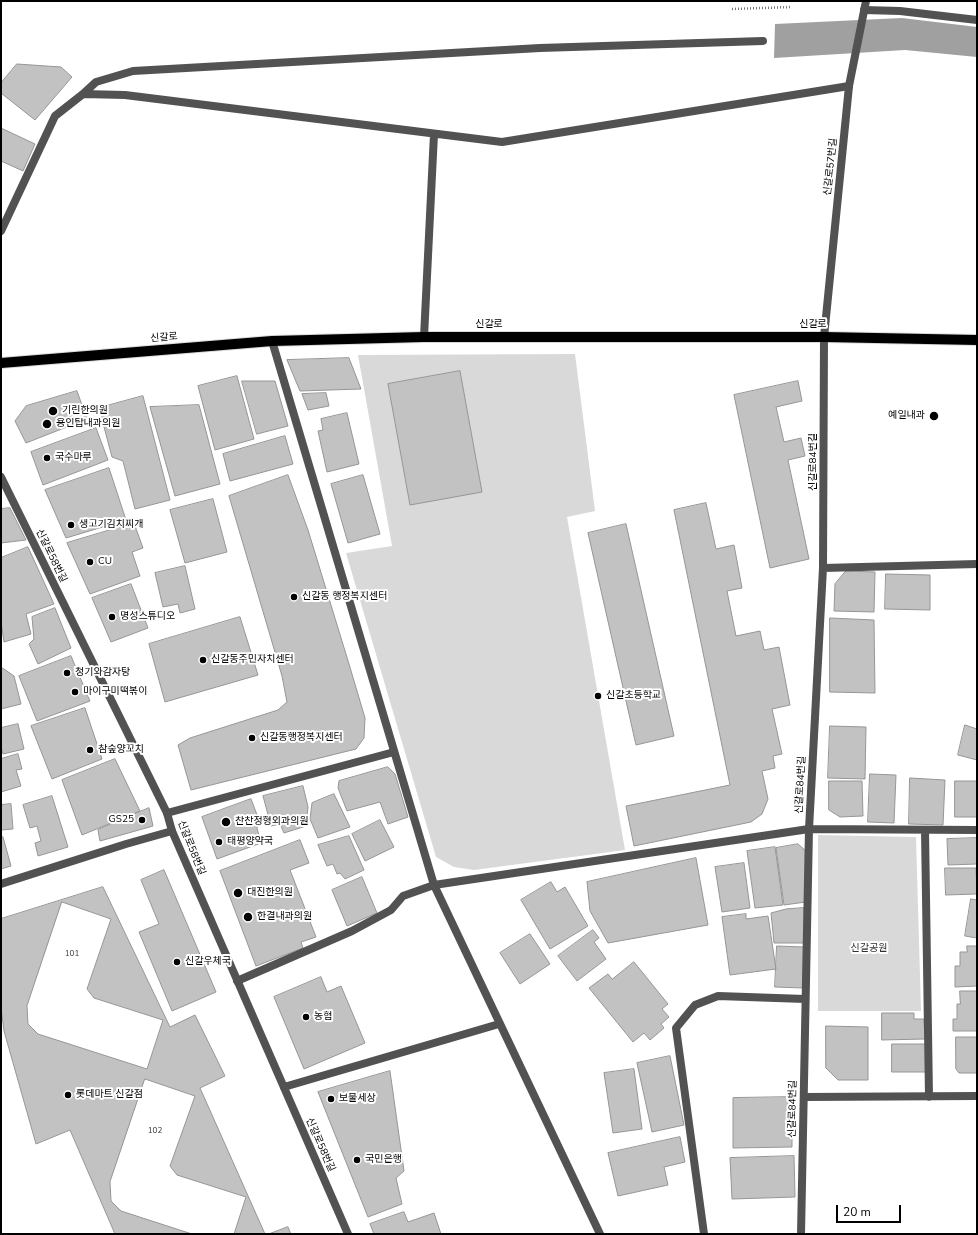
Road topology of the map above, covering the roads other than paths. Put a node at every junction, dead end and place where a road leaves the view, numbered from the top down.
1 (866, 1) edge
2 (863, 13) junction
3 (977, 20) edge
4 (763, 41) dead end
5 (849, 86) junction
6 (84, 94) junction
7 (434, 134) junction
8 (1, 231) edge
9 (424, 337) junction
10 (824, 337) junction
11 (977, 340) edge
12 (272, 341) junction
13 (1, 363) edge
14 (2, 480) edge
15 (977, 564) edge
16 (823, 568) junction
17 (394, 752) junction
18 (167, 813) junction
19 (809, 829) junction
20 (925, 830) junction
21 (977, 830) edge
22 (172, 831) junction
23 (1, 884) edge
24 (434, 885) junction
25 (237, 981) junction
26 (806, 999) junction
27 (499, 1024) junction
28 (284, 1087) junction
29 (929, 1096) junction
30 (977, 1096) edge
31 (804, 1097) junction
32 (348, 1234) edge
33 (600, 1234) edge
34 (704, 1234) edge
35 (801, 1234) edge

1 - 2 street, 신갈로57번길
2 - 3 street
2 - 5 street, 신갈로57번길
4 - 6 street
5 - 7 street
5 - 10 street, 신갈로57번길
6 - 7 street
6 - 8 street
7 - 9 street
9 - 10 main road, 신갈로
9 - 12 main road, 신갈로
10 - 11 main road, 신갈로
10 - 16 street, 신갈로84번길
12 - 13 main road, 신갈로
12 - 17 street
14 - 18 street, 신갈로58번길
15 - 16 street
16 - 19 street, 신갈로84번길
17 - 18 street
17 - 24 street
18 - 22 street, 신갈로58번길
19 - 20 street
19 - 24 street
19 - 26 street, 신갈로84번길
20 - 21 street
20 - 29 street
22 - 23 street
22 - 25 street, 신갈로58번길
24 - 25 street
24 - 27 street
25 - 28 street, 신갈로58번길
26 - 31 street, 신갈로84번길
26 - 34 street
27 - 28 street
27 - 33 street
28 - 32 street, 신갈로58번길
29 - 30 street
29 - 31 street
31 - 35 street, 신갈로84번길

